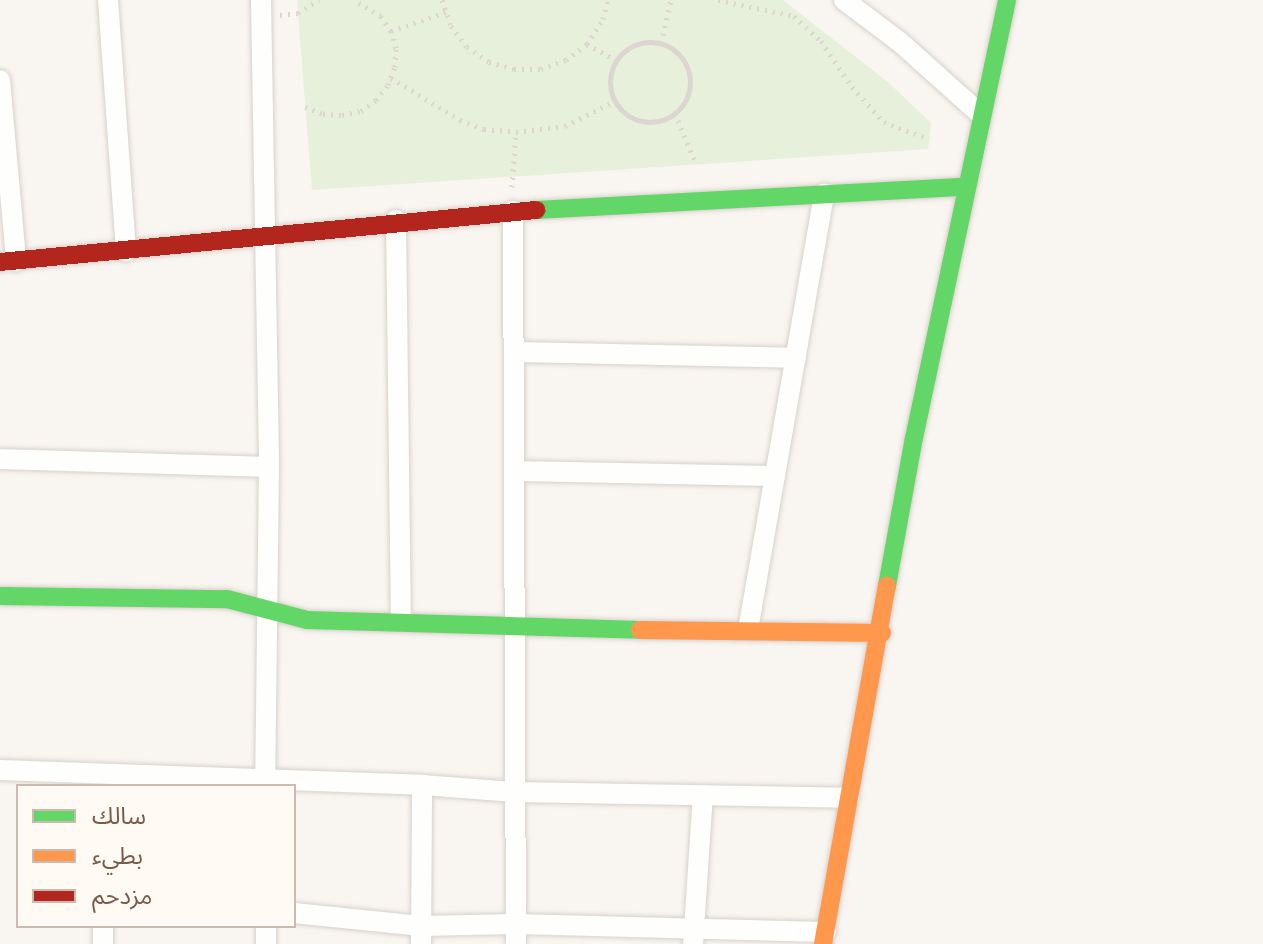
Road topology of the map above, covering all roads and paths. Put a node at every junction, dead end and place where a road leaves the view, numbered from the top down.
1 (108, 0) edge
2 (319, 0) edge
3 (356, 0) edge
4 (442, 0) edge
5 (608, 0) edge
6 (671, 0) edge
7 (718, 0) edge
8 (844, 0) edge
9 (1007, 0) edge
10 (262, 8) edge
11 (446, 12) junction
12 (391, 31) junction
13 (661, 43) junction
14 (587, 44) junction
15 (616, 60) junction
16 (391, 78) junction
17 (0, 80) edge
18 (615, 101) junction
19 (305, 107) dead end
20 (675, 113) junction
21 (980, 114) junction
22 (516, 132) junction
23 (929, 139) dead end
24 (696, 164) dead end
25 (964, 187) junction
26 (824, 194) junction
27 (513, 211) junction
28 (396, 220) junction
29 (268, 233) junction
30 (126, 251) junction
31 (8, 262) edge
32 (514, 352) junction
33 (796, 358) junction
34 (0, 459) edge
35 (269, 467) junction
36 (514, 471) junction
37 (775, 476) junction
38 (0, 596) edge
39 (265, 609) junction
40 (401, 621) junction
41 (515, 629) junction
42 (748, 630) junction
43 (882, 633) junction
44 (0, 770) edge
45 (101, 780) edge
46 (265, 783) edge
47 (422, 785) junction
48 (516, 792) junction
49 (703, 795) junction
50 (849, 798) junction
51 (296, 913) edge
52 (516, 934) edge
53 (421, 935) edge
54 (695, 936) edge
55 (824, 938) edge

1 - 30 street
2 - 10 path
3 - 12 path
4 - 11 path
5 - 14 path
6 - 13 path
7 - 23 path
8 - 21 street
9 - 21 street
10 - 29 street
11 - 12 path
11 - 14 path
12 - 16 path
13 - 15 path
13 - 20 path
14 - 15 path
15 - 18 path
16 - 19 path
16 - 22 path
17 - 31 street
18 - 20 path
18 - 22 path
20 - 24 path
21 - 25 street
22 - 27 path
25 - 26 street
25 - 43 street
26 - 27 street
26 - 33 street
27 - 28 street
27 - 32 street
28 - 29 street
28 - 40 street
29 - 30 street
29 - 35 street
30 - 31 street
32 - 33 street
32 - 36 street
33 - 37 street
34 - 35 street
35 - 39 street
36 - 37 street
36 - 41 street
37 - 42 street
38 - 39 street
39 - 40 street
39 - 46 street
40 - 41 street
41 - 42 street
41 - 48 street
42 - 43 street
43 - 50 street
44 - 45 street
45 - 46 street
46 - 47 street
47 - 48 street
47 - 53 street
48 - 49 street
48 - 52 street
49 - 50 street
49 - 54 street
50 - 55 street
51 - 53 street
52 - 53 street
52 - 54 street
54 - 55 street

